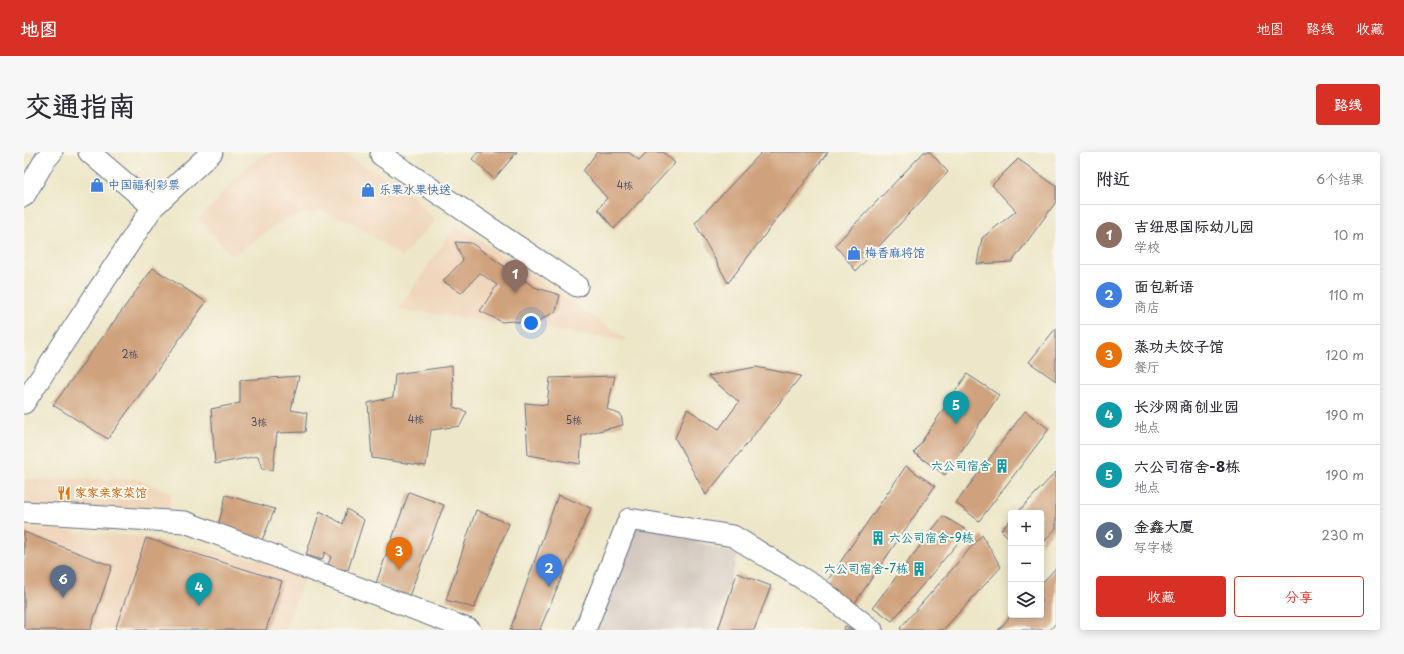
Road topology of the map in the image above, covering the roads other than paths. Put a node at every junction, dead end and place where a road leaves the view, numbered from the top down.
1 (52, 152) edge
2 (89, 152) edge
3 (212, 152) edge
4 (380, 153) edge
5 (24, 196) edge
6 (153, 207) junction
7 (577, 286) dead end
8 (24, 402) edge
9 (24, 512) edge
10 (470, 630) edge
11 (585, 630) edge
12 (872, 630) edge

1 - 5 street
2 - 6 street
3 - 6 street
4 - 7 street
6 - 8 street
9 - 10 street
11 - 12 street

